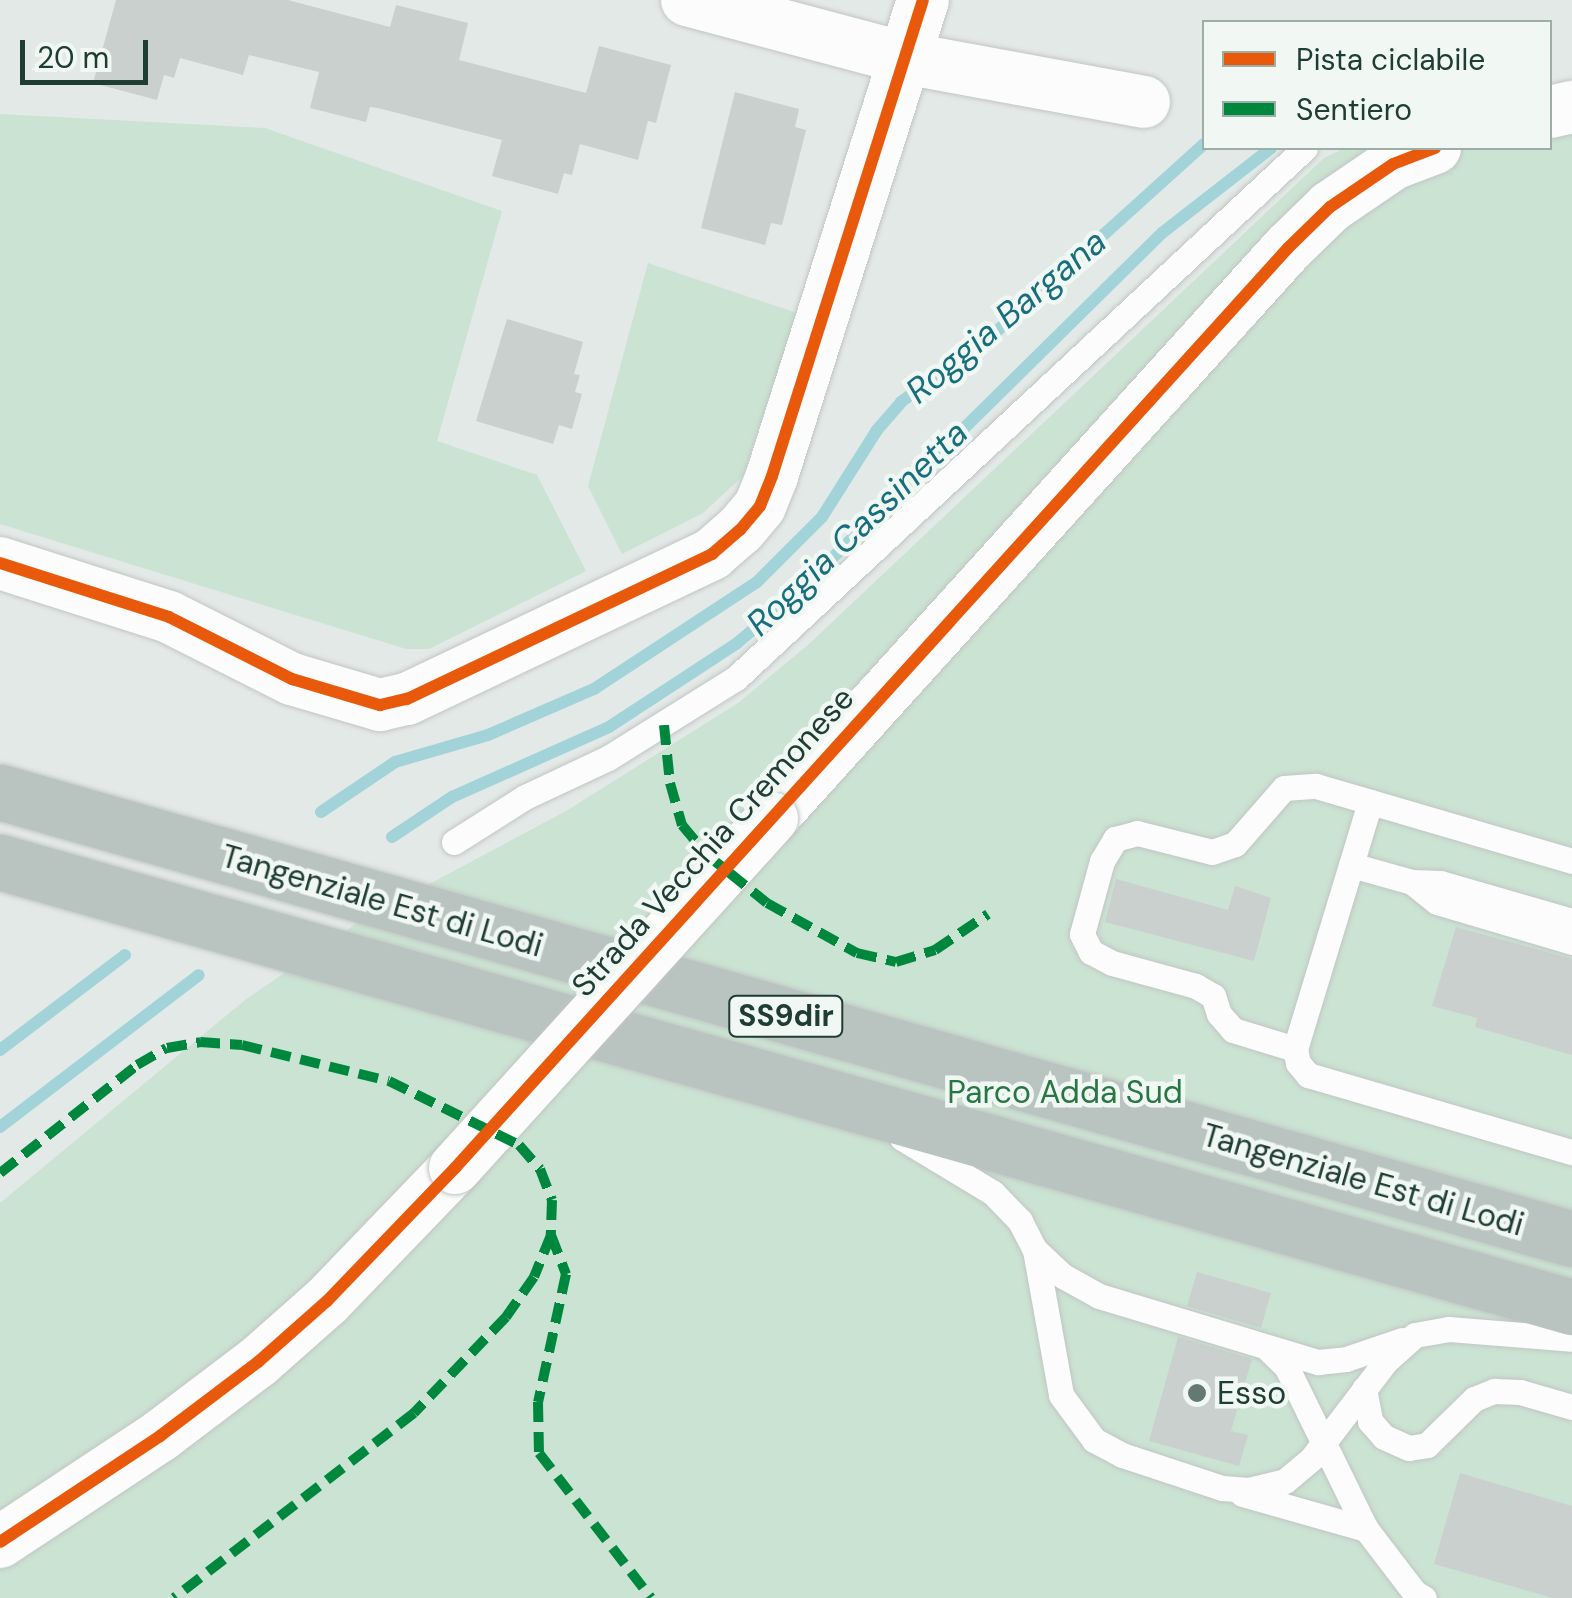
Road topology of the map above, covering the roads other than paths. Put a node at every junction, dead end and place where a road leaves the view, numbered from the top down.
1 (688, 0) edge
2 (923, 0) edge
3 (905, 58) junction
4 (1144, 102) dead end
5 (1303, 150) edge
6 (1430, 150) edge
7 (0, 563) edge
8 (0, 792) edge
9 (1370, 802) junction
10 (454, 842) dead end
11 (1572, 861) edge
12 (0, 862) edge
13 (1351, 865) junction
14 (1412, 882) junction
15 (1572, 921) edge
16 (1572, 942) edge
17 (1295, 1049) junction
18 (814, 1092) junction
19 (1572, 1152) edge
20 (1494, 1217) junction
21 (1572, 1221) edge
22 (1572, 1239) edge
23 (1035, 1250) junction
24 (1572, 1306) edge
25 (1415, 1335) junction
26 (1572, 1339) edge
27 (1266, 1347) junction
28 (1364, 1389) junction
29 (1572, 1407) edge
30 (1324, 1442) junction
31 (1222, 1488) junction
32 (1366, 1530) junction
33 (0, 1542) edge
34 (1424, 1598) edge

1 - 3 street
2 - 3 street
3 - 4 street
3 - 7 street
5 - 10 lane
6 - 33 street, Strada Vecchia Cremonese, bridge
8 - 20 highway, Tangenziale Est di Lodi / SS9dir
9 - 11 lane
9 - 13 lane
9 - 17 lane
12 - 18 highway, Tangenziale Est di Lodi / SS9dir
13 - 14 lane
13 - 17 lane
14 - 15 lane
14 - 16 lane
17 - 19 lane
18 - 23 lane
18 - 24 highway, Tangenziale Est di Lodi / SS9dir
20 - 21 lane
20 - 22 highway, Tangenziale Est di Lodi / SS9dir
23 - 27 lane
23 - 31 lane
25 - 26 lane
25 - 27 lane
25 - 28 lane
27 - 30 lane
28 - 29 lane
28 - 30 lane
30 - 31 lane
30 - 32 lane
31 - 32 lane
32 - 34 lane

